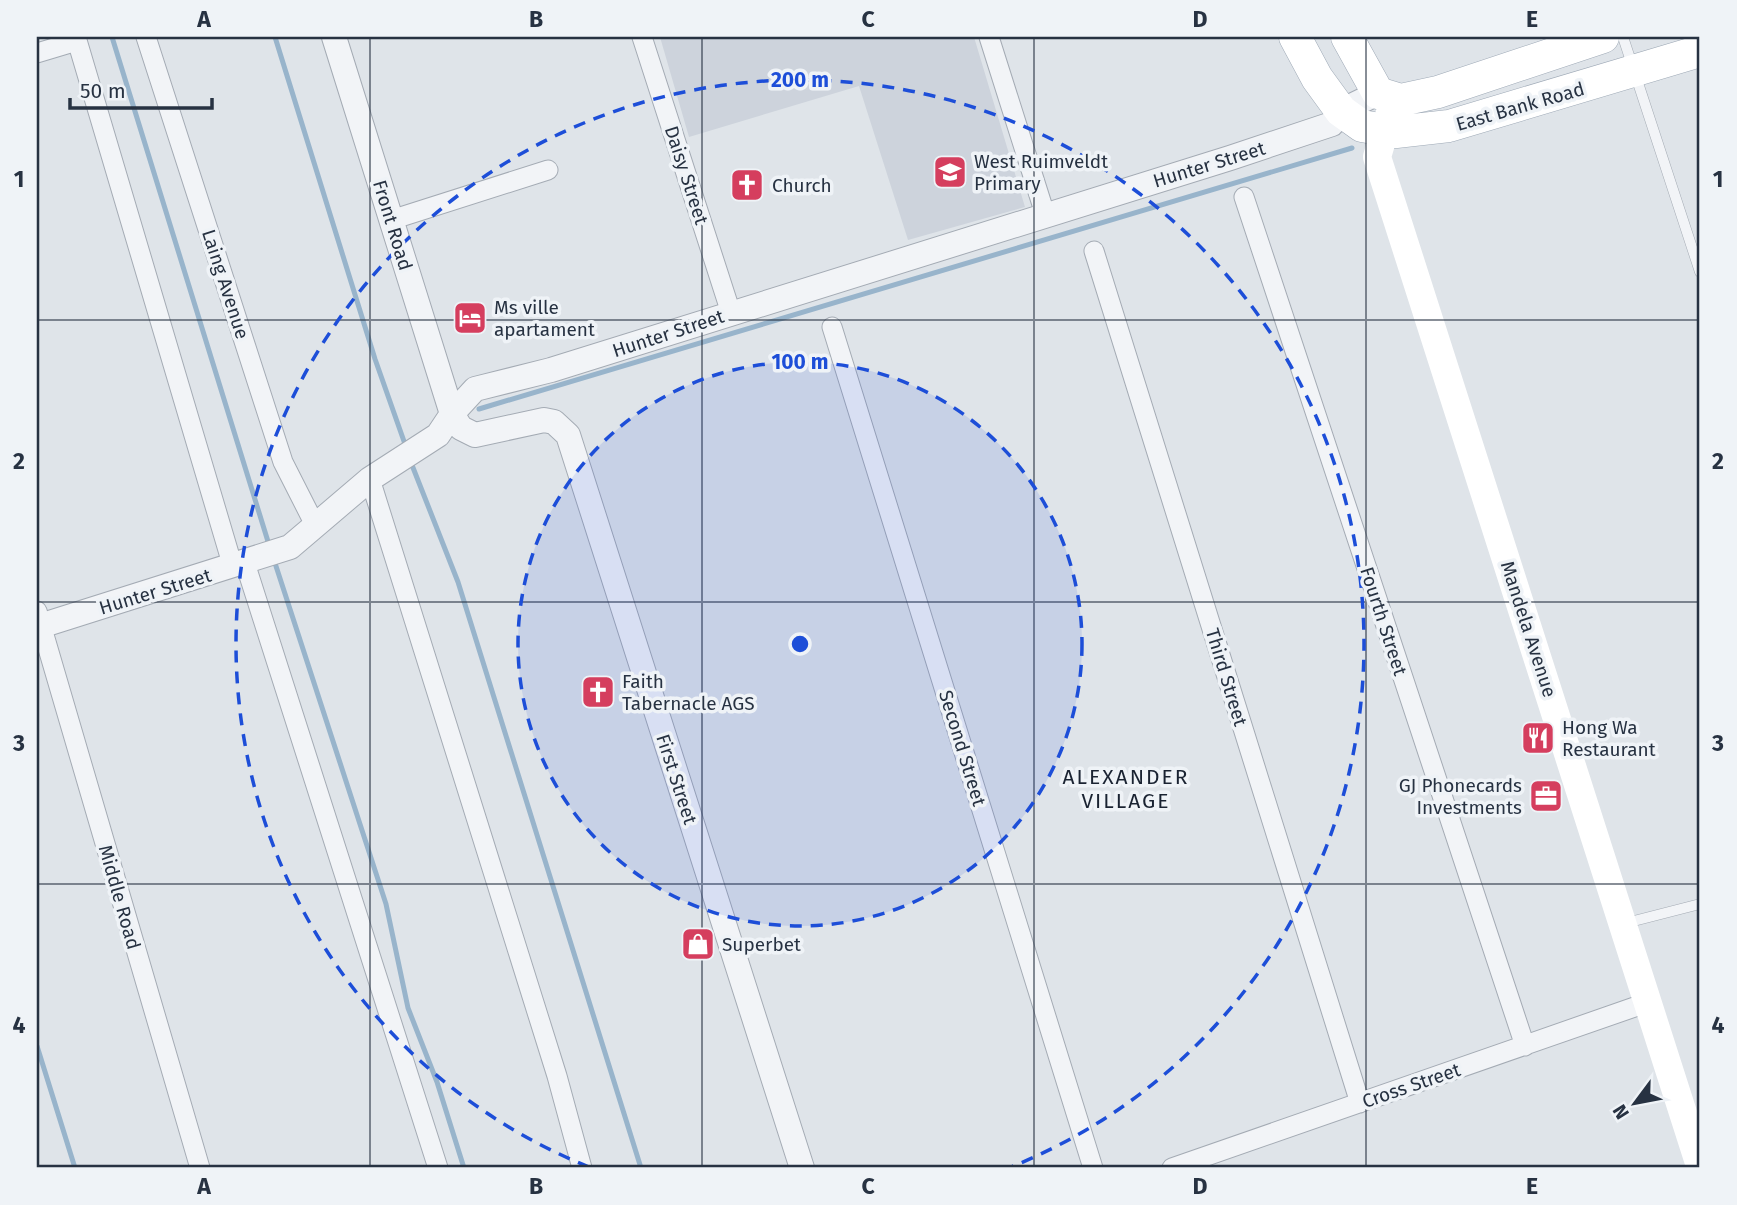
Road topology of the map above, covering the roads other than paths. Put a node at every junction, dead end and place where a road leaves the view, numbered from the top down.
1 (146, 37) edge
2 (334, 37) edge
3 (642, 37) edge
4 (989, 37) edge
5 (1294, 37) edge
6 (1347, 37) edge
7 (1603, 37) edge
8 (1623, 37) edge
9 (77, 39) edge
10 (1700, 51) edge
11 (37, 53) edge
12 (1633, 73) junction
13 (1386, 96) junction
14 (1341, 111) junction
15 (1383, 132) junction
16 (548, 170) dead end
17 (1244, 197) dead end
18 (1045, 214) junction
19 (391, 220) junction
20 (1094, 251) dead end
21 (1700, 272) edge
22 (731, 313) junction
23 (832, 327) dead end
24 (452, 414) junction
25 (370, 479) junction
26 (316, 527) junction
27 (248, 562) junction
28 (38, 621) edge
29 (1700, 904) edge
30 (1623, 924) junction
31 (1649, 1002) junction
32 (1525, 1046) junction
33 (1360, 1103) junction
34 (1700, 1166) edge
35 (200, 1168) edge
36 (438, 1168) edge
37 (582, 1168) edge
38 (802, 1168) edge
39 (1093, 1168) edge
40 (1172, 1168) edge
41 (1690, 1168) edge

1 - 26 street, Laing Avenue
2 - 19 street, Front Road
3 - 22 street, Daisy Street
4 - 18 street
5 - 14 main road
6 - 13 main road
7 - 13 main road, East Bank Road
8 - 12 lane
9 - 11 street
9 - 27 street
10 - 12 main road, East Bank Road
12 - 15 main road, East Bank Road
12 - 21 lane
13 - 14 street, Hunter Street
13 - 15 main road, Mandela Avenue
14 - 15 main road, East Bank Road
14 - 18 street, Hunter Street
15 - 30 main road, Mandela Avenue
16 - 19 street
17 - 32 street, Fourth Street
18 - 22 street, Hunter Street
19 - 24 street, Front Road
20 - 33 street, Third Street
22 - 24 street, Hunter Street
23 - 39 street, Second Street
24 - 25 street, Hunter Street
24 - 38 street, First Street
25 - 26 street, Hunter Street
25 - 37 street
26 - 27 street, Hunter Street
27 - 28 street, Hunter Street
27 - 36 street
28 - 35 street, Middle Road
29 - 30 lane
30 - 31 main road, Mandela Avenue
31 - 32 street, Cross Street
31 - 34 main road, Mandela Avenue
32 - 33 street, Cross Street
33 - 40 street, Cross Street
34 - 41 lane

